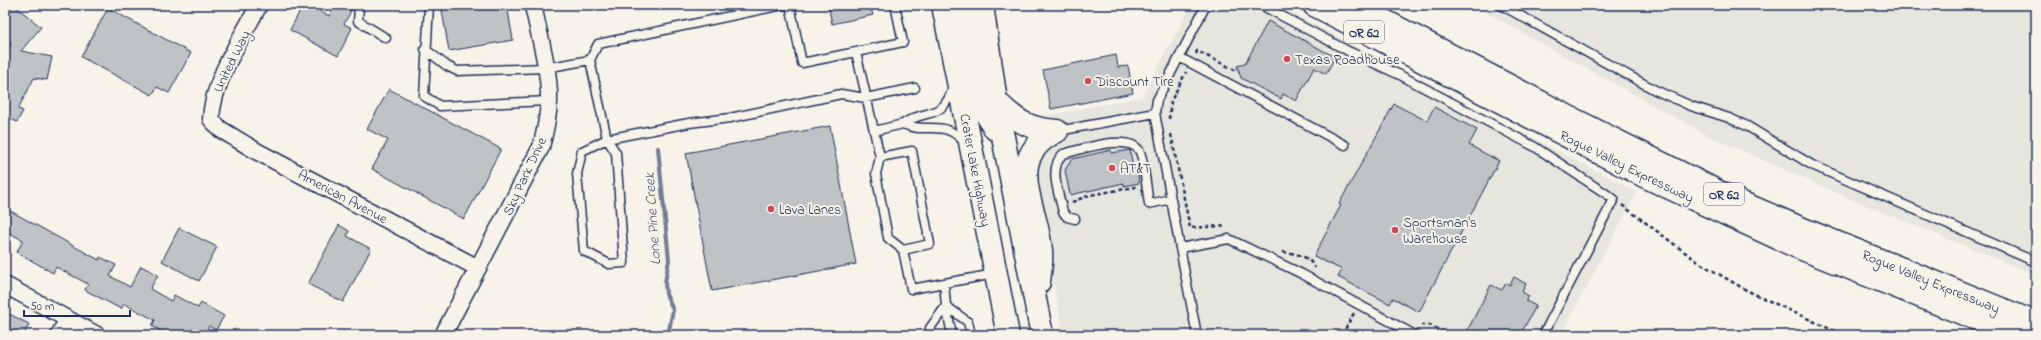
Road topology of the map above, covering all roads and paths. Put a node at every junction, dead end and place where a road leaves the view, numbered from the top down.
1 (259, 5) edge
2 (353, 5) edge
3 (429, 5) edge
4 (533, 5) edge
5 (783, 5) edge
6 (790, 5) edge
7 (895, 5) edge
8 (943, 5) edge
9 (963, 5) edge
10 (982, 5) edge
11 (1209, 5) edge
12 (1261, 5) edge
13 (1314, 5) edge
14 (1354, 5) edge
15 (1501, 5) edge
16 (386, 38) dead end
17 (425, 49) junction
18 (856, 52) junction
19 (1179, 57) junction
20 (590, 60) junction
21 (1191, 63) junction
22 (545, 68) junction
23 (1239, 72) dead end
24 (958, 76) junction
25 (915, 88) dead end
26 (866, 98) junction
27 (549, 101) junction
28 (996, 101) junction
29 (1155, 113) junction
30 (211, 119) joint
31 (903, 124) junction
32 (1170, 124) dead end
33 (874, 130) junction
34 (1057, 131) junction
35 (1171, 132) dead end
36 (607, 139) junction
37 (1004, 143) junction
38 (1345, 145) dead end
39 (972, 152) junction
40 (880, 157) junction
41 (1146, 186) junction
42 (1171, 199) junction
43 (1614, 199) junction
44 (1062, 204) junction
45 (1075, 219) dead end
46 (1232, 229) dead end
47 (1180, 248) junction
48 (903, 250) junction
49 (1280, 252) dead end
50 (2036, 262) edge
51 (478, 268) junction
52 (1315, 270) dead end
53 (996, 274) junction
54 (944, 283) junction
55 (5, 285) edge
56 (946, 306) junction
57 (1037, 308) junction
58 (68, 319) junction
59 (2036, 322) edge
60 (1419, 326) dead end
61 (59, 335) edge
62 (98, 335) edge
63 (443, 335) edge
64 (931, 335) edge
65 (952, 335) edge
66 (971, 335) edge
67 (1008, 335) edge
68 (1042, 335) edge
69 (1197, 335) edge
70 (1415, 335) edge
71 (1449, 335) edge
72 (1543, 335) edge
73 (1843, 335) edge
74 (2016, 335) edge

1 - 30 street, United Way
2 - 16 lane
3 - 17 lane
4 - 22 street, Sky Park Drive
5 - 20 lane
6 - 18 lane
7 - 18 lane
8 - 24 main road, Crater Lake Highway
9 - 37 main road
10 - 28 main road
11 - 19 lane
12 - 43 lane
13 - 74 main road, Rogue Valley Expressway / OR 62
14 - 59 main road, Rogue Valley Expressway / OR 62
15 - 50 lane
17 - 22 lane
17 - 27 lane
18 - 26 lane
19 - 21 lane
19 - 29 lane
20 - 22 lane
20 - 36 lane
21 - 23 path
21 - 32 path
21 - 38 lane
22 - 27 street, Sky Park Drive
24 - 31 lane
24 - 39 main road, Crater Lake Highway
25 - 26 lane
26 - 33 lane
26 - 36 lane
27 - 51 street, Sky Park Drive
28 - 34 main road
28 - 37 main road
29 - 34 lane
29 - 42 lane
30 - 51 street, American Avenue
31 - 33 lane
31 - 39 lane
33 - 40 lane
34 - 57 main road
35 - 46 path
36 - 36 lane
37 - 57 main road
39 - 53 main road, Crater Lake Highway
40 - 48 lane
40 - 48 lane
41 - 42 lane
41 - 44 path
41 - 44 lane
42 - 47 lane
43 - 72 lane
43 - 73 path
44 - 45 lane
47 - 69 lane
47 - 70 lane
48 - 54 lane
49 - 52 path
51 - 63 street, Sky Park Drive
53 - 54 lane
53 - 67 main road, Crater Lake Highway
54 - 56 lane
55 - 58 street
56 - 64 lane
56 - 65 lane
56 - 66 lane
57 - 68 main road
58 - 61 street
58 - 62 street
60 - 71 path

